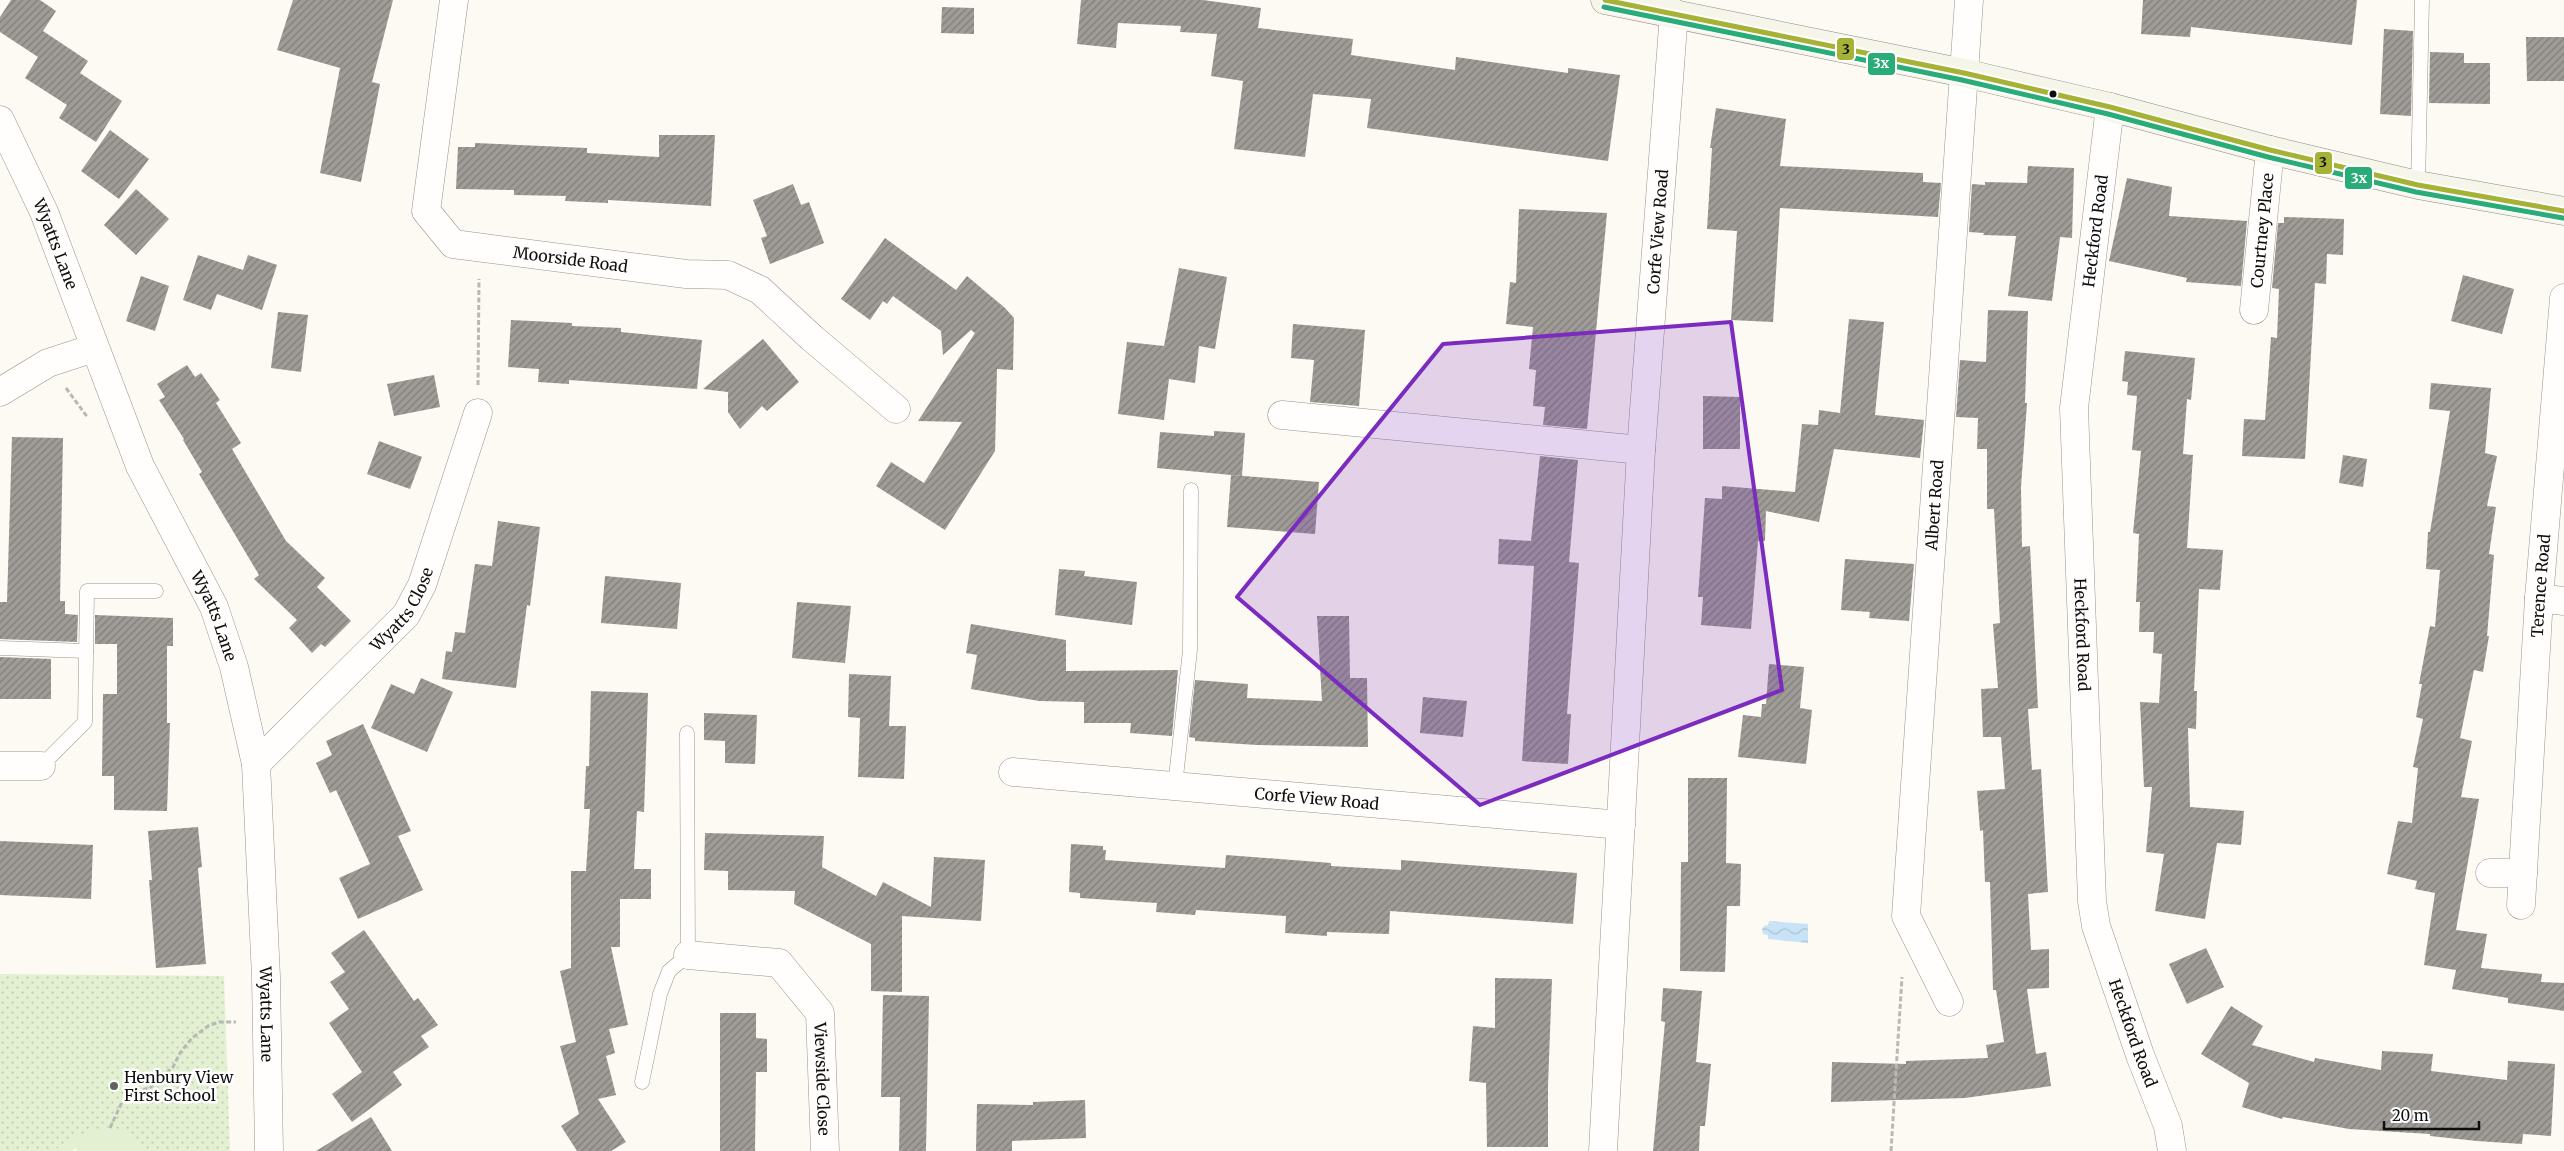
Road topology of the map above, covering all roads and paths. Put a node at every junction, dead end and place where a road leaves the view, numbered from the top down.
1 (454, 0) edge
2 (1605, 0) edge
3 (1968, 0) edge
4 (2422, 0) edge
5 (1674, 14) junction
6 (1964, 73) junction
7 (2110, 107) junction
8 (0, 120) edge
9 (2270, 150) junction
10 (2418, 185) junction
11 (2564, 211) edge
12 (479, 245) junction
13 (2564, 298) edge
14 (2254, 310) dead end
15 (94, 348) junction
16 (0, 392) edge
17 (896, 408) dead end
18 (478, 413) joint
19 (1282, 415) dead end
20 (1641, 450) junction
21 (1191, 490) dead end
22 (156, 591) dead end
23 (2551, 599) edge
24 (0, 648) edge
25 (86, 651) junction
26 (687, 733) dead end
27 (256, 764) junction
28 (0, 766) edge
29 (41, 766) joint
30 (1013, 772) dead end
31 (1175, 786) junction
32 (1622, 825) junction
33 (2490, 873) dead end
34 (2523, 873) junction
35 (2521, 905) dead end
36 (688, 955) junction
37 (1902, 975) dead end
38 (1949, 1002) dead end
39 (266, 1021) junction
40 (642, 1082) dead end
41 (110, 1128) dead end
42 (269, 1151) edge
43 (825, 1151) edge
44 (1603, 1151) edge
45 (1891, 1151) edge
46 (2172, 1151) edge

1 - 12 street, Moorside Road
2 - 5 street
3 - 6 street, Albert Road
4 - 10 lane
5 - 6 street
5 - 20 street, Corfe View Road
6 - 7 street
6 - 38 street, Albert Road
7 - 9 street
7 - 46 street, Heckford Road
8 - 15 street, Wyatts Lane
9 - 10 street
9 - 14 street, Courtney Place
10 - 11 street
12 - 17 street, Moorside Road
12 - 18 path
13 - 23 street, Terence Road
15 - 16 street
15 - 27 street, Wyatts Lane
18 - 27 street, Wyatts Close
19 - 20 street
20 - 32 street, Corfe View Road
21 - 31 lane
22 - 25 lane
23 - 34 street, Terence Road
24 - 25 lane
25 - 29 lane
26 - 36 lane
27 - 39 street, Wyatts Lane
28 - 29 street
30 - 31 street, Corfe View Road
31 - 32 street, Corfe View Road
32 - 44 street, Corfe View Road
33 - 34 street
34 - 35 street, Terence Road
36 - 40 lane
36 - 43 street, Viewside Close
37 - 45 path
39 - 41 path
39 - 42 street, Wyatts Lane

